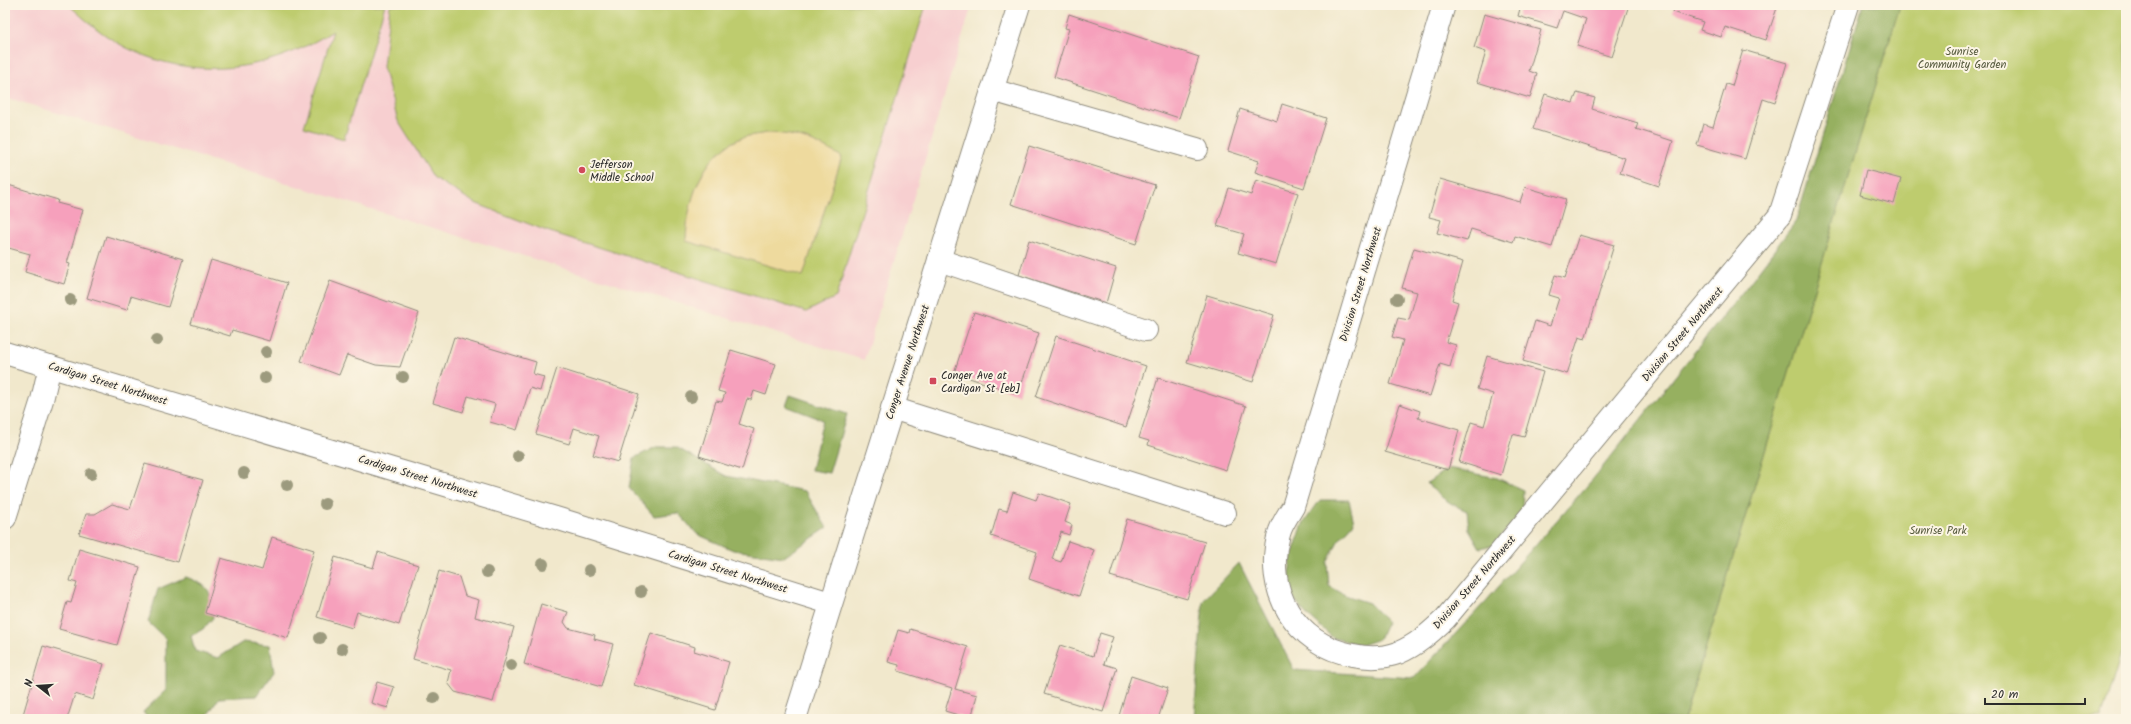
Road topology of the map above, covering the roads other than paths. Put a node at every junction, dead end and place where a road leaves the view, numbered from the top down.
1 (1019, 5) edge
2 (1444, 5) edge
3 (1848, 5) edge
4 (992, 90) junction
5 (1197, 149) dead end
6 (939, 260) junction
7 (1146, 330) dead end
8 (5, 353) edge
9 (50, 366) junction
10 (892, 408) junction
11 (1225, 513) dead end
12 (5, 518) edge
13 (830, 603) junction
14 (795, 719) edge

1 - 4 street, Conger Avenue Northwest
2 - 3 street, Division Street Northwest
4 - 5 street
4 - 6 street, Conger Avenue Northwest
6 - 7 street
6 - 10 street, Conger Avenue Northwest
8 - 9 street, Cardigan Street Northwest
9 - 12 street
9 - 13 street, Cardigan Street Northwest
10 - 11 street
10 - 13 street, Conger Avenue Northwest
13 - 14 street, Conger Avenue Northwest

